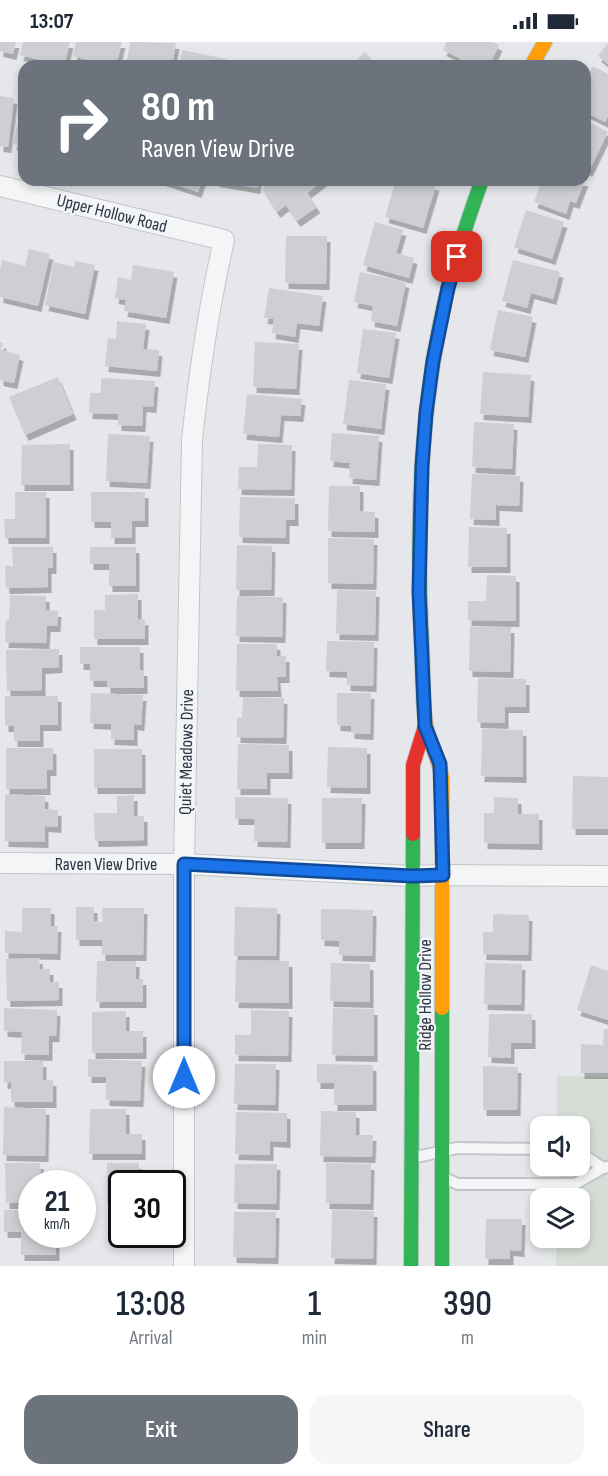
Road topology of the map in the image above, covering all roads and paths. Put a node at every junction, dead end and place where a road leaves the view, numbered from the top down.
1 (545, 42) edge
2 (534, 60) edge
3 (0, 186) edge
4 (480, 186) edge
5 (224, 240) joint
6 (425, 726) junction
7 (0, 863) edge
8 (184, 864) junction
9 (443, 875) junction
10 (412, 876) junction
11 (608, 876) edge
12 (530, 1149) edge
13 (442, 1152) junction
14 (410, 1158) junction
15 (590, 1159) edge
16 (606, 1168) edge
17 (434, 1173) junction
18 (184, 1266) edge
19 (411, 1266) edge
20 (442, 1266) edge

1 - 2 street
3 - 5 street, Upper Hollow Road
4 - 6 street, Ridge Hollow Drive
5 - 8 street, Quiet Meadows Drive
6 - 9 street, Ridge Hollow Drive
6 - 10 street, Ridge Hollow Drive
7 - 8 street, Raven View Drive
8 - 10 street, Raven View Drive
8 - 18 street, Quiet Meadows Drive
9 - 10 street, Raven View Drive
9 - 11 street, Raven View Drive
9 - 13 street, Ridge Hollow Drive
10 - 14 street, Ridge Hollow Drive
12 - 13 lane
13 - 14 lane
13 - 17 street, Ridge Hollow Drive
14 - 17 lane
14 - 19 street, Ridge Hollow Drive
15 - 16 lane
16 - 17 lane
17 - 20 street, Ridge Hollow Drive

